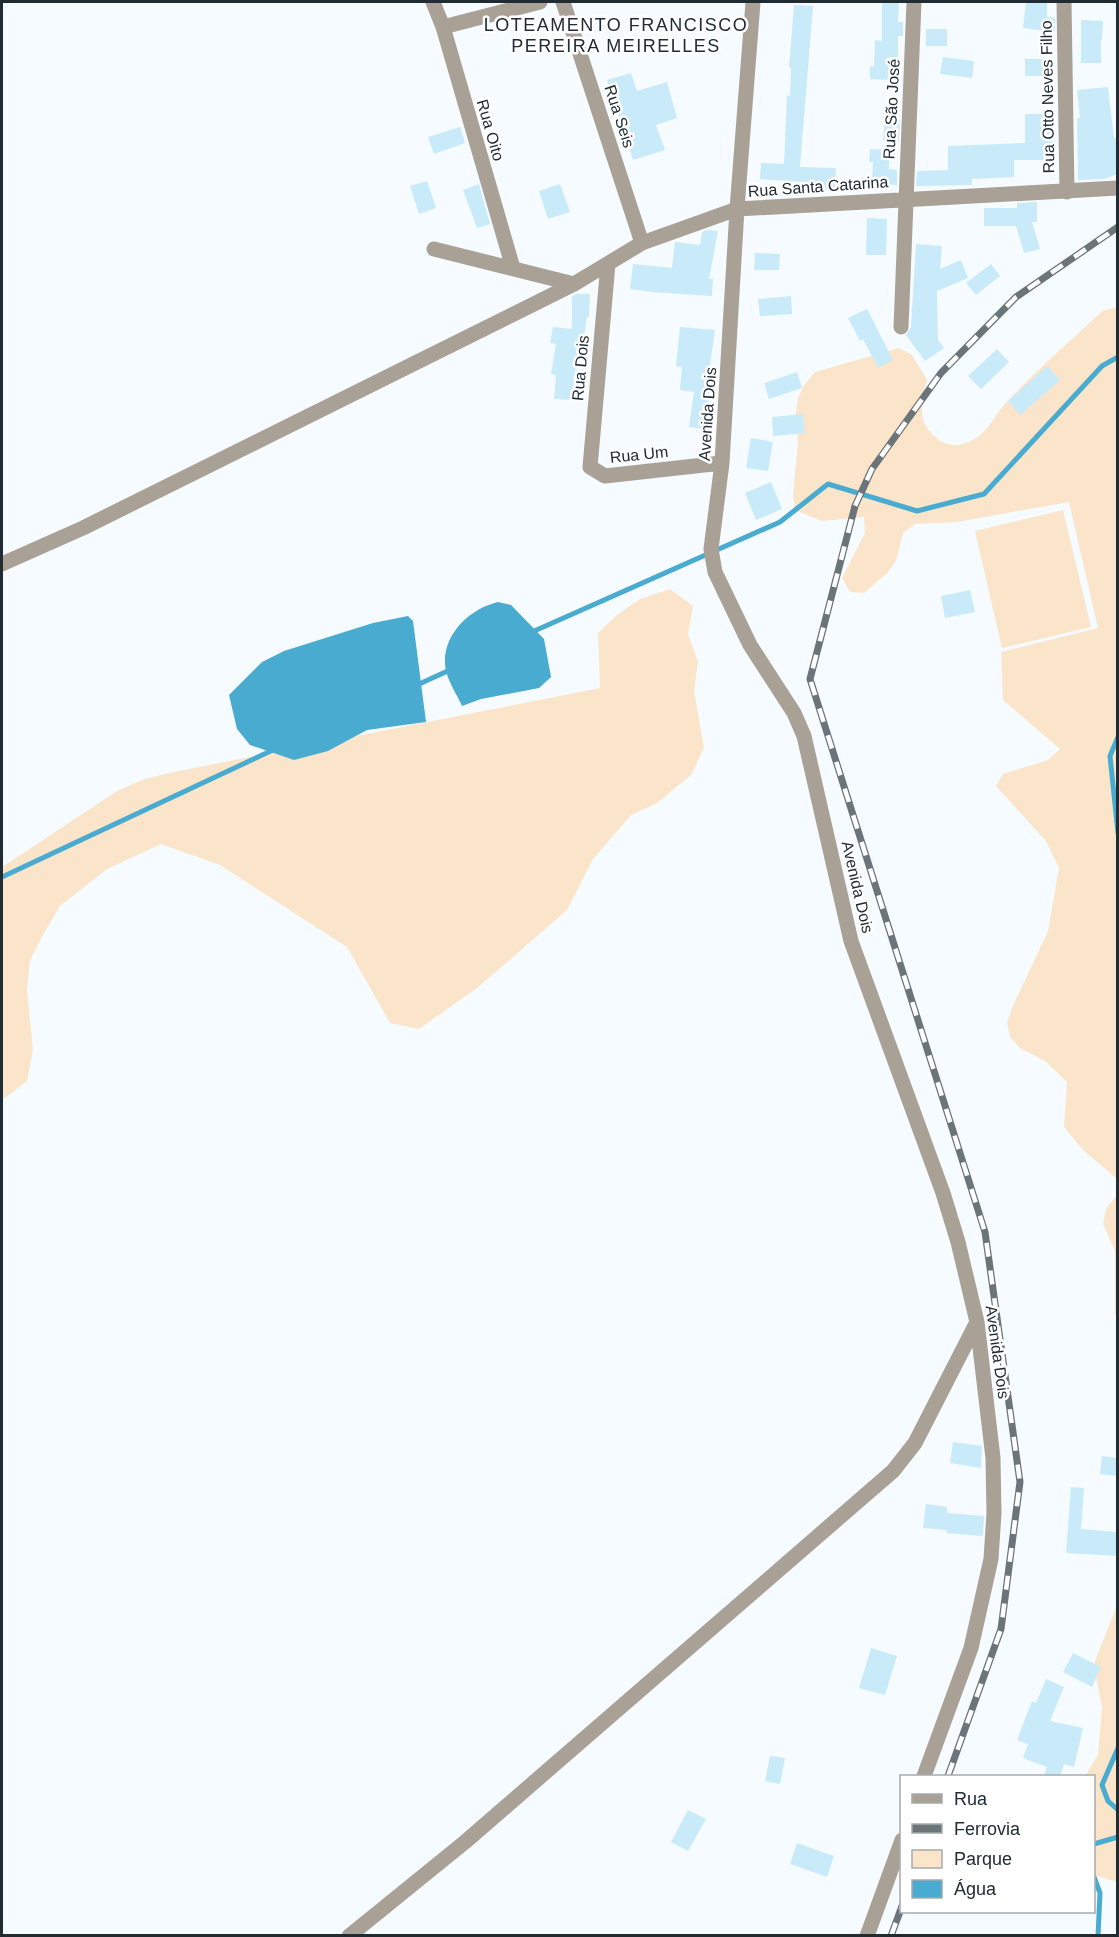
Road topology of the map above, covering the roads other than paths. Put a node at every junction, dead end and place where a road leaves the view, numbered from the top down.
1 (433, 2) edge
2 (540, 2) edge
3 (563, 2) edge
4 (753, 2) edge
5 (914, 2) edge
6 (1064, 2) edge
7 (443, 27) junction
8 (1118, 188) edge
9 (1067, 192) junction
10 (905, 198) junction
11 (737, 209) junction
12 (642, 243) junction
13 (434, 249) dead end
14 (608, 264) junction
15 (513, 268) junction
16 (574, 284) junction
17 (901, 327) dead end
18 (722, 463) junction
19 (596, 471) joint
20 (2, 564) edge
21 (977, 1322) junction
22 (924, 1775) edge
23 (900, 1845) edge
24 (349, 1935) edge
25 (867, 1935) edge

1 - 7 street, Rua Oito
2 - 7 street
3 - 12 street, Rua Seis
4 - 11 street, Avenida Dois
5 - 10 street, Rua São José
6 - 9 street, Rua Otto Neves Filho
7 - 15 street, Rua Oito
8 - 9 street, Rua Santa Catarina
9 - 10 street, Rua Santa Catarina
10 - 11 street, Rua Santa Catarina
10 - 17 street, Rua São José
11 - 12 street, Rua Santa Catarina
11 - 18 street, Avenida Dois
12 - 14 street, Rua Santa Catarina
13 - 15 street
14 - 16 street, Rua Santa Catarina
14 - 19 street, Rua Dois
15 - 16 street
16 - 20 street, Rua Santa Catarina
18 - 19 street, Rua Um
18 - 21 street, Avenida Dois
21 - 22 street, Avenida Dois
21 - 24 street
23 - 25 street

